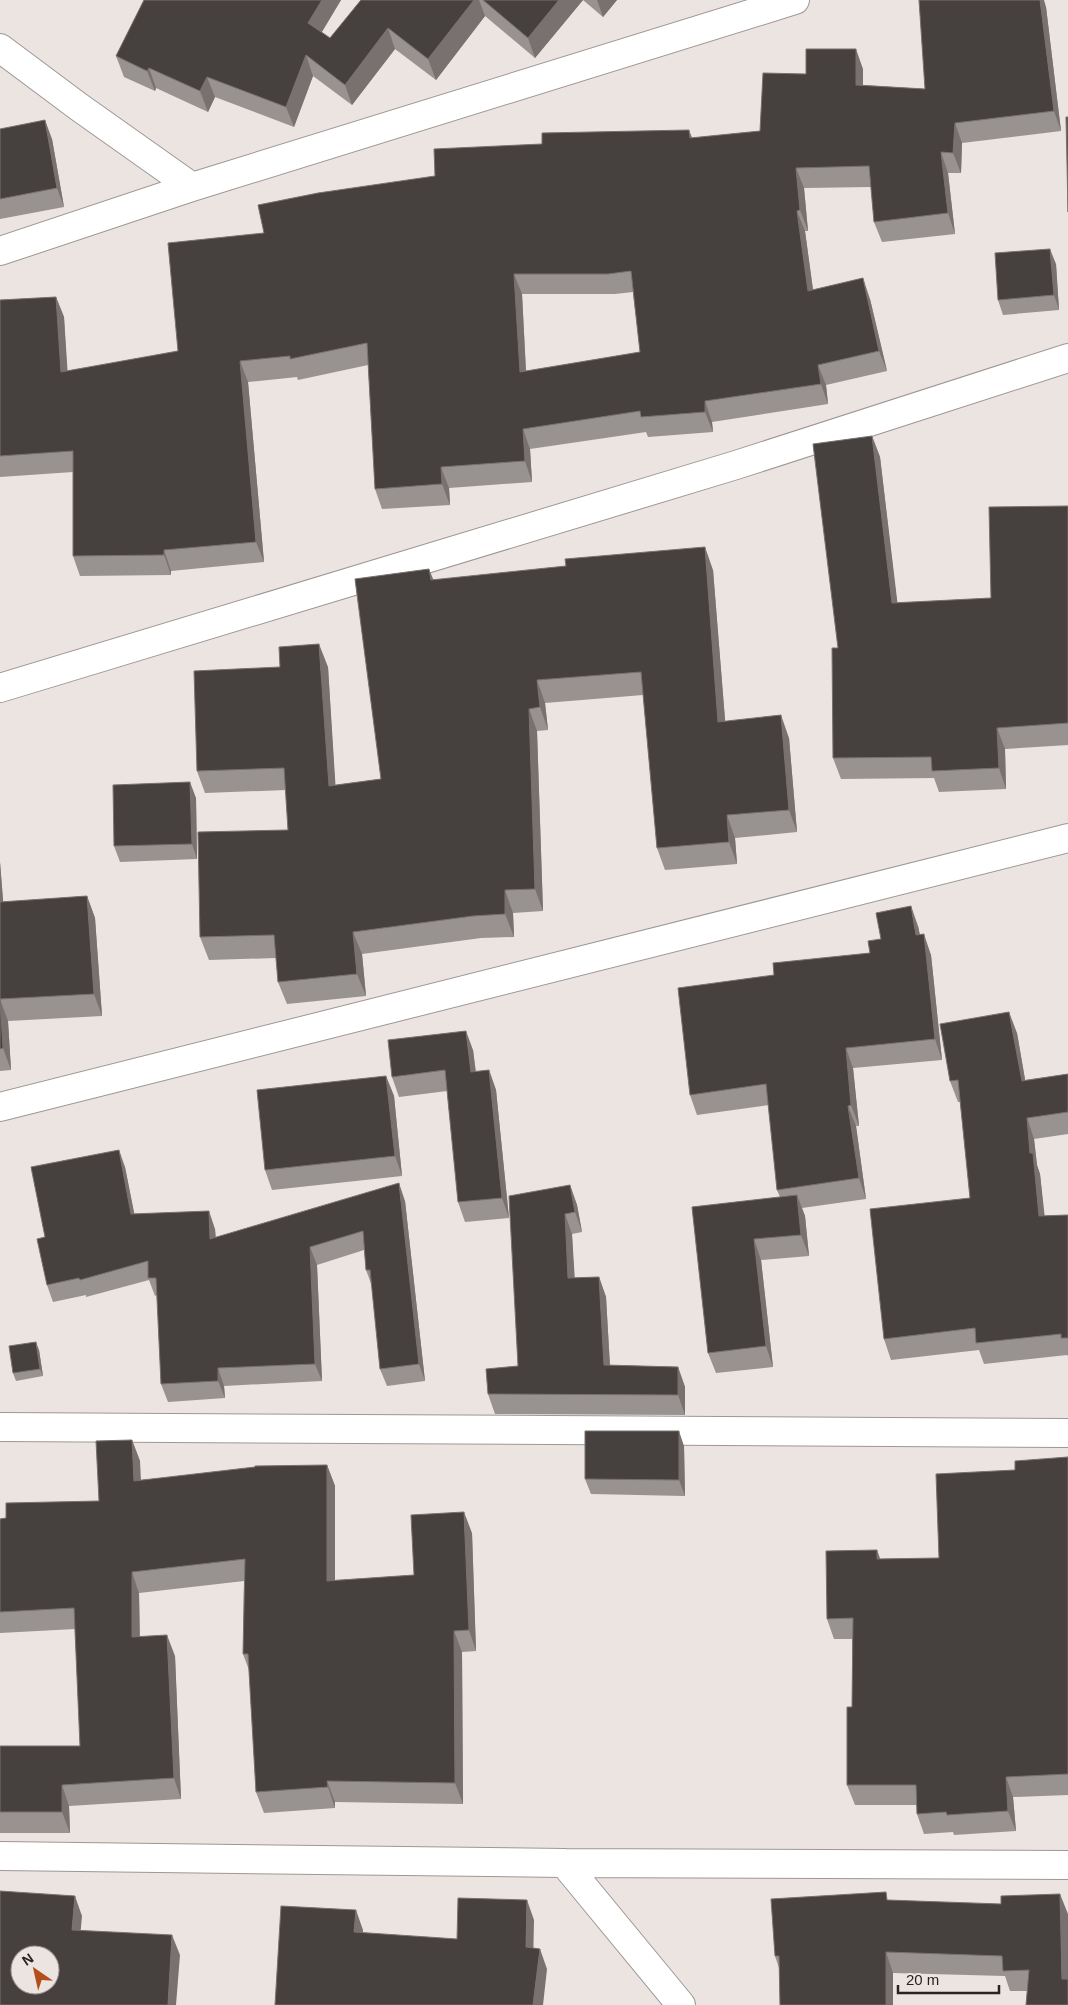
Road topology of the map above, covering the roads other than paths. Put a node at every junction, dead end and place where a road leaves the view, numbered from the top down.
1 (794, 0) edge
2 (0, 48) edge
3 (192, 187) junction
4 (0, 250) edge
5 (1068, 358) edge
6 (0, 688) edge
7 (1068, 838) edge
8 (0, 1107) edge
9 (0, 1427) edge
10 (1068, 1433) edge
11 (0, 1856) edge
12 (564, 1863) junction
13 (1068, 1865) edge
14 (681, 2005) edge

1 - 3 street
2 - 3 street
3 - 4 street
5 - 6 street
7 - 8 street
9 - 10 street
11 - 12 street
12 - 13 street
12 - 14 street

